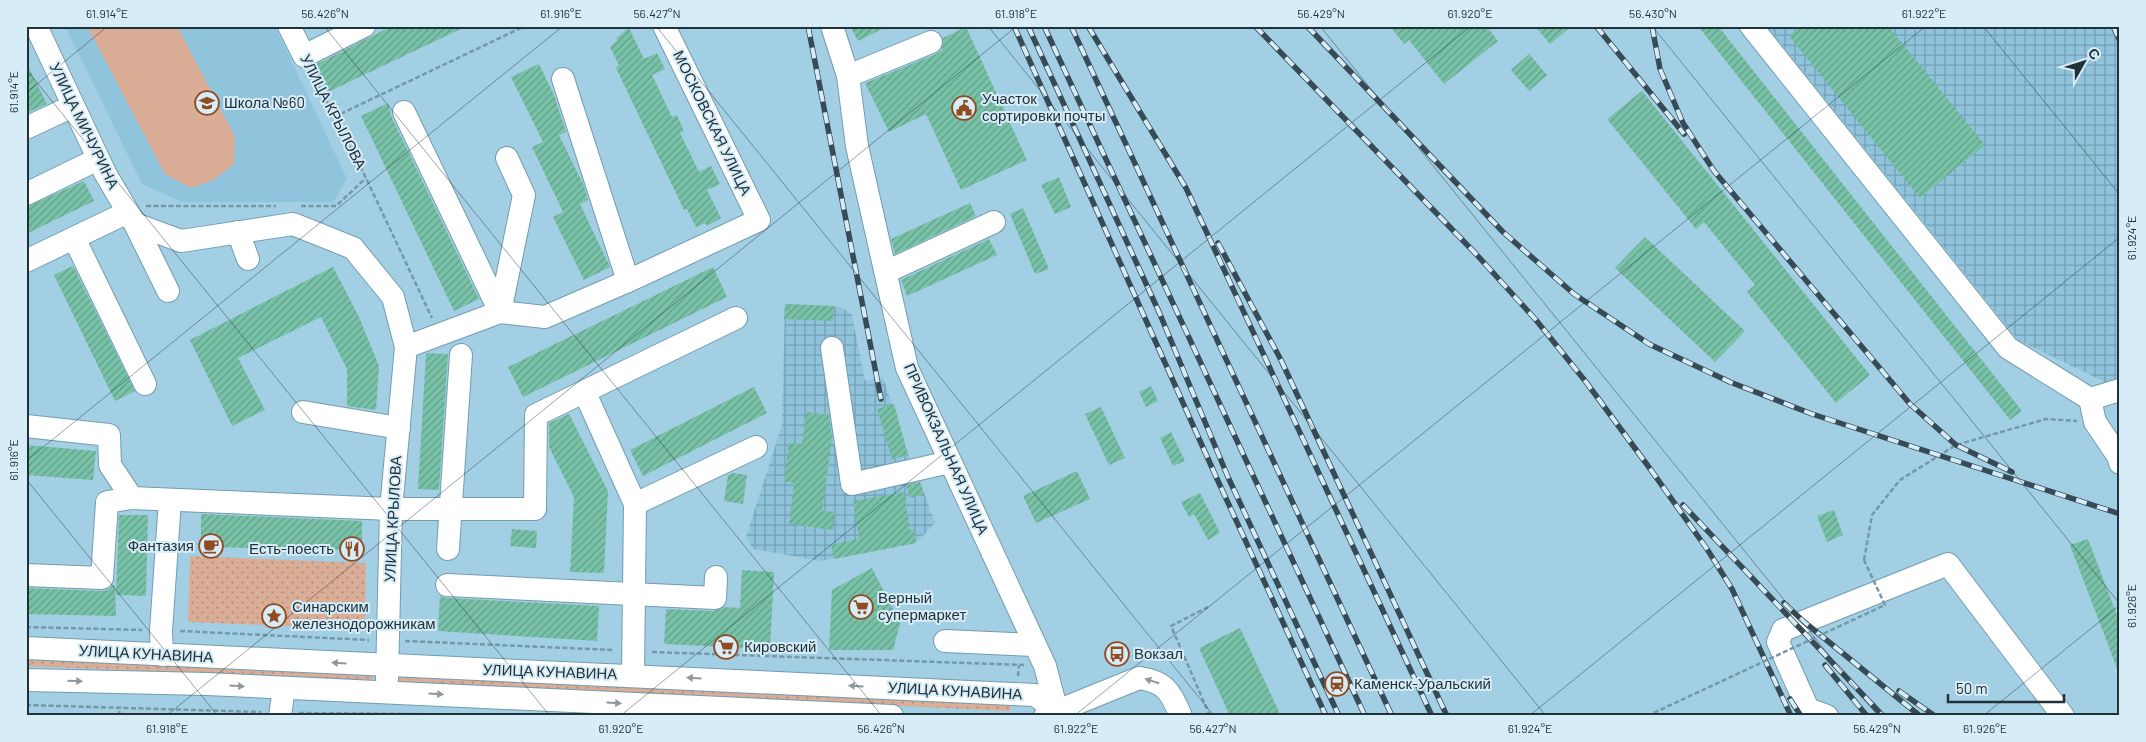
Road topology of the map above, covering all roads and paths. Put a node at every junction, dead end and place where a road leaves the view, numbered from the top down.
1 (36, 26) edge
2 (289, 26) edge
3 (526, 26) edge
4 (664, 26) edge
5 (832, 26) edge
6 (1752, 26) edge
7 (360, 27) edge
8 (930, 42) dead end
9 (304, 56) junction
10 (848, 76) junction
11 (563, 80) dead end
12 (73, 106) junction
13 (404, 112) dead end
14 (334, 117) junction
15 (26, 128) edge
16 (507, 158) dead end
17 (98, 159) junction
18 (366, 178) junction
19 (26, 194) edge
20 (278, 206) dead end
21 (298, 206) dead end
22 (129, 214) junction
23 (994, 222) dead end
24 (238, 232) junction
25 (74, 238) junction
26 (248, 259) dead end
27 (26, 261) edge
28 (886, 272) junction
29 (628, 281) junction
30 (168, 291) dead end
31 (500, 312) junction
32 (736, 318) dead end
33 (440, 334) junction
34 (406, 347) junction
35 (832, 348) dead end
36 (461, 354) dead end
37 (145, 384) dead end
38 (2120, 390) edge
39 (585, 393) junction
40 (2090, 399) junction
41 (303, 412) dead end
42 (2095, 422) junction
43 (26, 426) edge
44 (399, 428) junction
45 (756, 447) dead end
46 (950, 462) junction
47 (2120, 463) edge
48 (132, 498) junction
49 (170, 500) junction
50 (635, 504) junction
51 (391, 509) junction
52 (451, 510) junction
53 (448, 549) dead end
54 (26, 575) edge
55 (716, 577) dead end
56 (447, 585) dead end
57 (633, 594) junction
58 (1210, 606) dead end
59 (26, 627) edge
60 (161, 630) junction
61 (388, 641) junction
62 (945, 641) dead end
63 (1035, 645) junction
64 (26, 648) edge
65 (632, 651) junction
66 (162, 655) junction
67 (387, 665) junction
68 (1045, 666) junction
69 (633, 675) junction
70 (26, 680) edge
71 (284, 688) junction
72 (387, 692) junction
73 (26, 705) edge
74 (120, 707) junction
75 (566, 708) edge
76 (280, 714) edge
77 (426, 714) edge
78 (1053, 714) edge
79 (1649, 715) edge
80 (119, 716) edge
81 (892, 716) edge
82 (1182, 716) edge
83 (1210, 716) edge
84 (1826, 716) edge
85 (2063, 716) edge

1 - 12 street, УЛИЦА МИЧУРИНА
2 - 9 street, УЛИЦА КРЫЛОВА
3 - 14 path
4 - 29 street, МОСКОВСКАЯ УЛИЦА
5 - 10 street, ПРИВОКЗАЛЬНАЯ УЛИЦА
6 - 40 street
7 - 9 street
8 - 10 street
9 - 14 path, УЛИЦА КРЫЛОВА
10 - 28 street, ПРИВОКЗАЛЬНАЯ УЛИЦА
11 - 29 street
12 - 15 street
12 - 17 street, УЛИЦА МИЧУРИНА
13 - 31 street
14 - 18 path, УЛИЦА КРЫЛОВА
16 - 31 street
17 - 19 street
17 - 22 street, УЛИЦА МИЧУРИНА
18 - 21 path
18 - 33 path, УЛИЦА КРЫЛОВА
20 - 22 path
22 - 24 street
22 - 25 street
22 - 30 street, УЛИЦА МИЧУРИНА
23 - 28 street
24 - 26 street
24 - 34 street
25 - 27 street
25 - 37 street
28 - 46 street, ПРИВОКЗАЛЬНАЯ УЛИЦА
29 - 31 street
31 - 33 street
32 - 39 street
33 - 34 street
34 - 44 street, УЛИЦА КРЫЛОВА
35 - 46 street
36 - 52 street
38 - 40 street
39 - 50 street
39 - 52 street
40 - 42 street
41 - 44 street
42 - 47 street
42 - 79 path, bridge
43 - 48 street
44 - 51 street, УЛИЦА КРЫЛОВА
45 - 50 street
46 - 63 street, ПРИВОКЗАЛЬНАЯ УЛИЦА
48 - 49 street
48 - 54 street
49 - 51 street
49 - 60 street
50 - 57 street
51 - 52 street
51 - 61 street, УЛИЦА КРЫЛОВА
52 - 53 street
55 - 57 street
56 - 57 street
57 - 65 street
58 - 83 path
59 - 60 path
60 - 61 path
60 - 66 street
61 - 65 path
61 - 67 street, УЛИЦА КРЫЛОВА
62 - 63 street
63 - 68 street, ПРИВОКЗАЛЬНАЯ УЛИЦА
64 - 66 street, УЛИЦА КУНАВИНА
65 - 68 path
65 - 69 street
67 -> 66 street, УЛИЦА КУНАВИНА
67 - 69 street, УЛИЦА КУНАВИНА
67 - 72 street, УЛИЦА КРЫЛОВА
68 - 78 street, ПРИВОКЗАЛЬНАЯ УЛИЦА
78 -> 69 street, УЛИЦА КУНАВИНА
70 -> 71 street, УЛИЦА КУНАВИНА
71 - 72 street, УЛИЦА КУНАВИНА
71 - 76 street
72 -> 75 street, УЛИЦА КУНАВИНА
73 - 74 path
74 - 76 path
74 - 80 path
75 -> 81 street, УЛИЦА КУНАВИНА
76 - 77 path
82 -> 78 street
84 - 85 street

